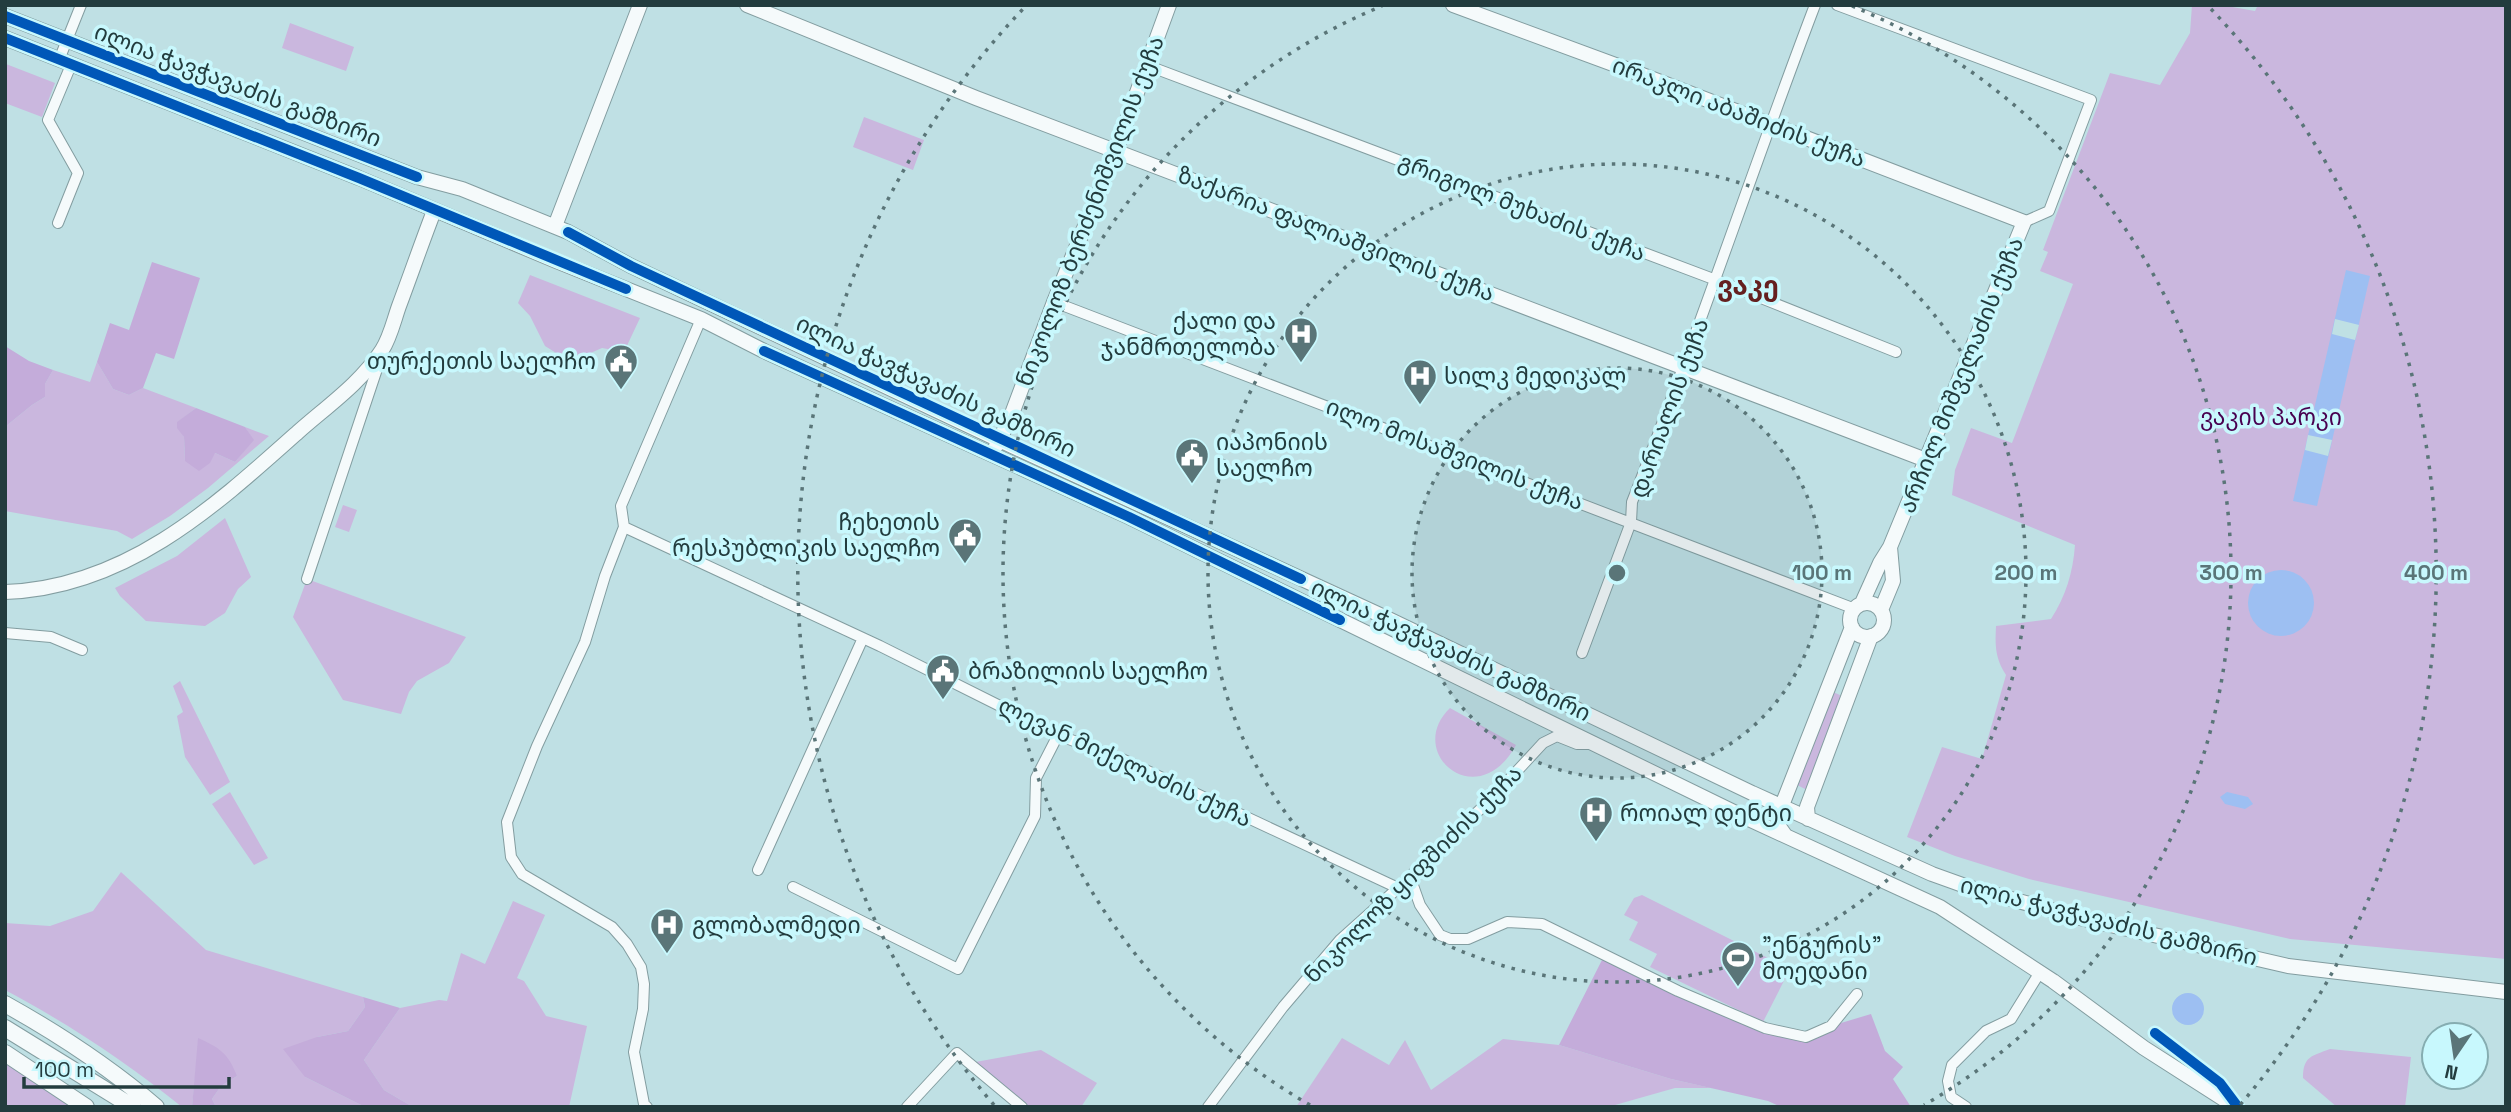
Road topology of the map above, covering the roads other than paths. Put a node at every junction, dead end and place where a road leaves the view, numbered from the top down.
1 (81, 5) edge
2 (640, 5) edge
3 (747, 5) edge
4 (1169, 5) edge
5 (1453, 5) edge
6 (1815, 5) edge
7 (1837, 5) edge
8 (5, 16) edge
9 (5, 38) edge
10 (67, 41) junction
11 (65, 62) junction
12 (1146, 65) junction
13 (1770, 125) junction
14 (1116, 150) junction
15 (434, 211) junction
16 (2024, 222) junction
17 (58, 223) dead end
18 (556, 223) junction
19 (1716, 280) junction
20 (1054, 302) junction
21 (701, 318) junction
22 (383, 348) junction
23 (1895, 352) dead end
24 (1685, 369) junction
25 (999, 440) junction
26 (993, 454) junction
27 (1926, 460) junction
28 (1631, 522) junction
29 (624, 527) junction
30 (1890, 547) junction
31 (307, 579) dead end
32 (5, 592) edge
33 (1858, 606) junction
34 (1881, 610) junction
35 (1852, 626) junction
36 (5, 633) edge
37 (1871, 636) junction
38 (863, 638) junction
39 (82, 650) dead end
40 (1582, 653) dead end
41 (1536, 715) junction
42 (1058, 734) junction
43 (1543, 743) junction
44 (1593, 744) junction
45 (1782, 806) junction
46 (1808, 819) junction
47 (1785, 835) junction
48 (758, 870) dead end
49 (1410, 877) junction
50 (793, 887) dead end
51 (1398, 888) junction
52 (2040, 972) junction
53 (2506, 992) edge
54 (1857, 994) dead end
55 (5, 1004) edge
56 (5, 1028) edge
57 (5, 1053) edge
58 (118, 1101) edge
59 (1953, 1102) edge
60 (86, 1107) edge
61 (133, 1107) edge
62 (156, 1107) edge
63 (647, 1107) edge
64 (907, 1107) edge
65 (1022, 1107) edge
66 (1208, 1107) edge
67 (1966, 1107) edge
68 (2236, 1107) edge

1 - 10 street
2 - 18 main road
3 - 14 main road, ზაქარია ფალიაშვილის ქუჩა
4 - 12 main road, ნიკოლოზ ბერძენიშვილის ქუჩა
5 - 13 main road, ირაკლი აბაშიძის ქუჩა
6 - 13 street, დარიალის ქუჩა
7 - 16 street, არჩილ მიშველაძის ქუჩა
8 - 10 main road, ილია ჭავჭავაძის გამზირი
9 - 11 main road, ილია ჭავჭავაძის გამზირი
10 - 11 street
10 - 18 main road, ილია ჭავჭავაძის გამზირი
11 - 15 main road, ილია ჭავჭავაძის გამზირი
11 - 17 street
12 - 14 main road, ნიკოლოზ ბერძენიშვილის ქუჩა
12 - 19 street, გრიგოლ მუხაძის ქუჩა
13 - 16 main road, ირაკლი აბაშიძის ქუჩა
13 - 19 street, დარიალის ქუჩა
14 - 20 main road, ნიკოლოზ ბერძენიშვილის ქუჩა
14 - 24 main road, ზაქარია ფალიაშვილის ქუჩა
15 - 21 main road, ილია ჭავჭავაძის გამზირი
15 - 22 main road
16 - 27 main road, არჩილ მიშველაძის ქუჩა
18 - 25 main road, ილია ჭავჭავაძის გამზირი
19 - 23 street, გრიგოლ მუხაძის ქუჩა
19 - 24 street, დარიალის ქუჩა
20 - 25 main road, ნიკოლოზ ბერძენიშვილის ქუჩა
20 - 28 street, ილო მოსაშვილის ქუჩა
21 - 26 main road, ილია ჭავჭავაძის გამზირი
21 - 29 street
22 - 31 street
22 - 32 main road
24 - 27 main road, ზაქარია ფალიაშვილის ქუჩა
24 - 28 street, დარიალის ქუჩა
25 - 26 main road, ნიკოლოზ ბერძენიშვილის ქუჩა
25 - 45 main road, ილია ჭავჭავაძის გამზირი
26 - 41 main road, ილია ჭავჭავაძის გამზირი
27 - 30 main road, არჩილ მიშველაძის ქუჩა
28 - 33 street, ილო მოსაშვილის ქუჩა
28 - 40 street, დარიალის ქუჩა
29 - 38 street, ლევან მიქელაძის ქუჩა
29 - 63 street
30 - 33 main road, არჩილ მიშველაძის ქუჩა
30 - 34 main road, არჩილ მიშველაძის ქუჩა
33 - 34 main road
33 - 35 main road
34 - 37 main road
35 - 37 main road
35 - 45 main road
36 - 39 street
37 - 46 main road
38 - 42 street, ლევან მიქელაძის ქუჩა
38 - 48 street
41 - 43 street
41 - 44 main road, ილია ჭავჭავაძის გამზირი
42 - 50 street
42 - 51 street, ლევან მიქელაძის ქუჩა
43 - 44 street
43 - 49 street, ნიკოლოზ ყიფშიძის ქუჩა
44 - 47 main road, ილია ჭავჭავაძის გამზირი
45 - 46 main road, ილია ჭავჭავაძის გამზირი
45 - 47 main road
46 - 53 main road, ილია ჭავჭავაძის გამზირი
47 - 52 main road, ილია ჭავჭავაძის გამზირი
49 - 51 street, ნიკოლოზ ყიფშიძის ქუჩა
49 - 54 street
51 - 66 street, ნიკოლოზ ყიფშიძის ქუჩა
52 - 59 street
52 - 68 main road, ილია ჭავჭავაძის გამზირი
55 - 62 main road
56 - 58 main road
57 - 60 main road
58 - 61 main road
59 - 67 street
64 - 65 street

